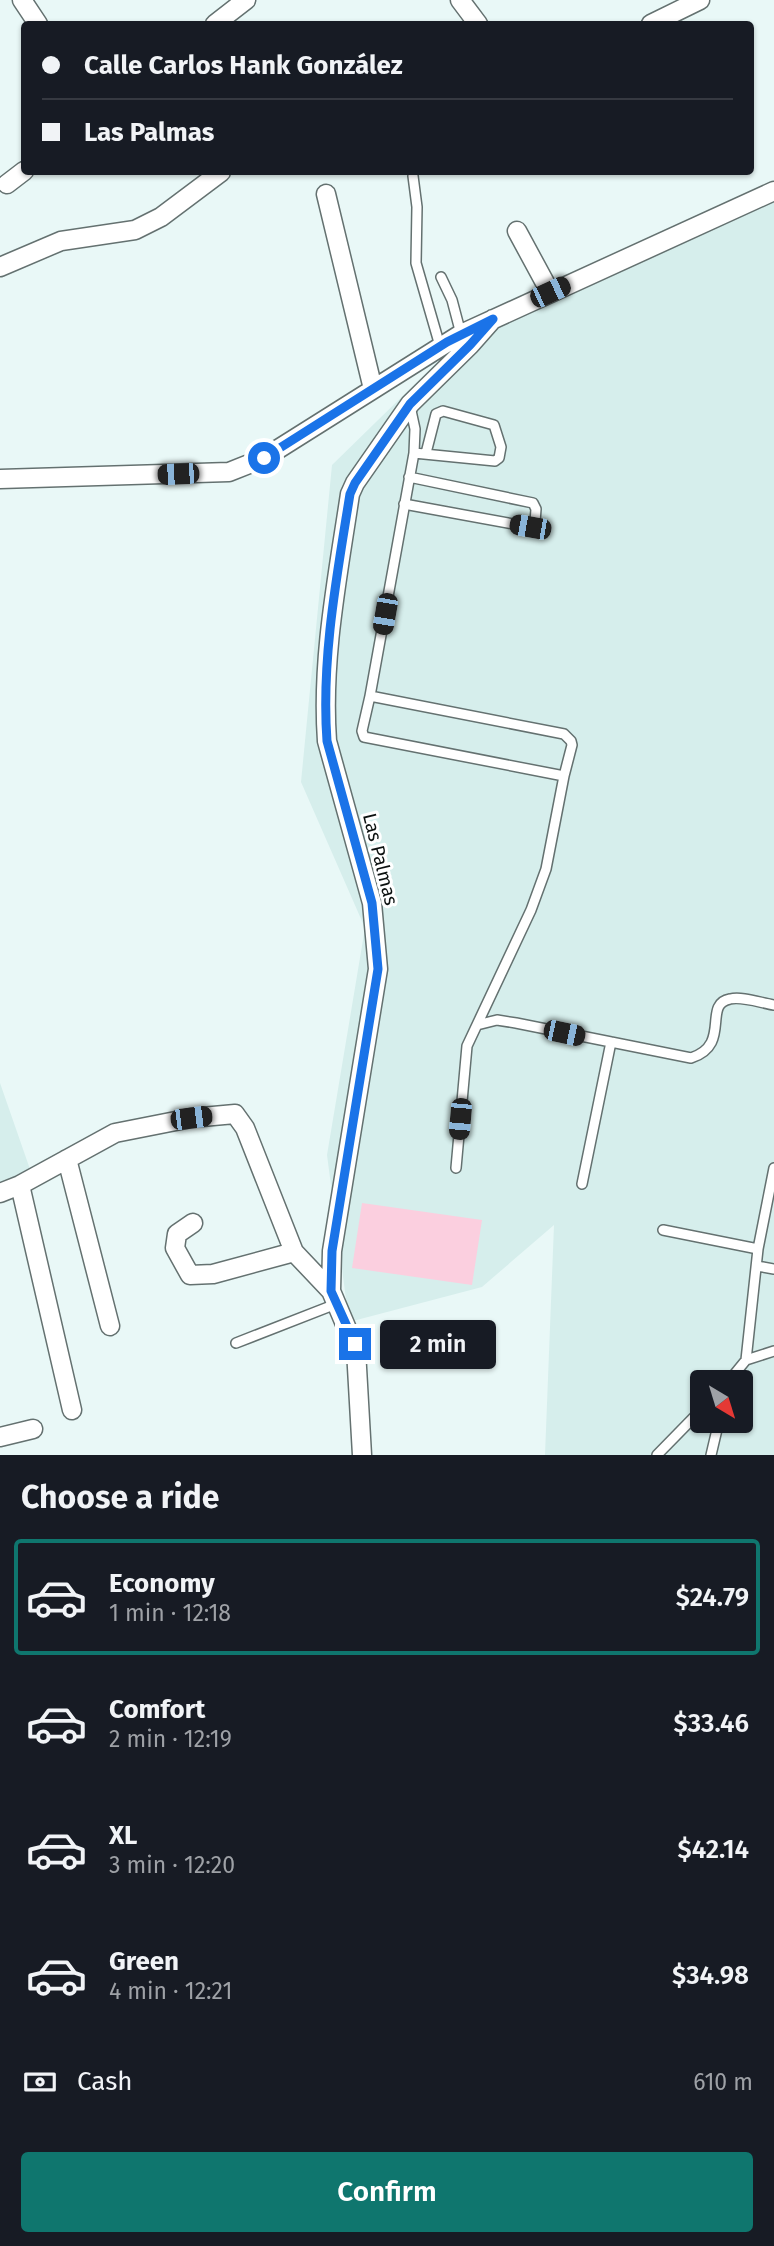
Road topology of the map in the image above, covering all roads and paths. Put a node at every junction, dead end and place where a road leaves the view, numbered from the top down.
1 (22, 0) edge
2 (246, 0) edge
3 (460, 0) edge
4 (699, 0) edge
5 (36, 21) edge
6 (219, 21) edge
7 (476, 21) edge
8 (657, 21) edge
9 (21, 173) edge
10 (217, 175) edge
11 (413, 176) dead end
12 (7, 184) dead end
13 (774, 191) edge
14 (326, 194) dead end
15 (517, 231) dead end
16 (0, 267) edge
17 (441, 277) dead end
18 (550, 292) junction
19 (493, 319) junction
20 (461, 334) junction
21 (440, 346) junction
22 (373, 389) junction
23 (410, 404) junction
24 (414, 453) junction
25 (426, 453) junction
26 (409, 477) junction
27 (0, 479) edge
28 (404, 504) junction
29 (370, 696) junction
30 (564, 776) junction
31 (774, 1005) edge
32 (477, 1025) junction
33 (611, 1042) junction
34 (67, 1159) junction
35 (456, 1168) dead end
36 (774, 1168) edge
37 (582, 1184) dead end
38 (20, 1185) junction
39 (0, 1193) edge
40 (193, 1223) dead end
41 (663, 1230) dead end
42 (758, 1249) junction
43 (294, 1252) junction
44 (757, 1266) junction
45 (774, 1269) edge
46 (333, 1297) junction
47 (110, 1326) dead end
48 (236, 1343) dead end
49 (774, 1351) edge
50 (746, 1360) junction
51 (738, 1370) edge
52 (72, 1410) dead end
53 (690, 1421) edge
54 (33, 1429) dead end
55 (716, 1433) edge
56 (0, 1437) edge
57 (362, 1455) edge
58 (657, 1455) edge
59 (711, 1455) edge

1 - 5 street
2 - 6 street
3 - 7 street
4 - 8 street
9 - 12 street
10 - 16 street
11 - 21 lane
13 - 18 street
14 - 22 street
15 - 18 street
17 - 20 lane
18 - 19 street
19 - 20 street
19 - 23 street, Las Palmas
20 - 21 street
21 - 22 street
22 - 27 street
23 - 24 lane
23 - 46 street, Las Palmas
24 - 25 lane
24 - 26 lane
25 - 25 lane
26 - 28 lane
26 - 28 lane
28 - 29 lane
29 - 30 lane
29 - 30 lane
30 - 32 lane
31 - 33 lane
32 - 33 lane
32 - 35 lane
33 - 37 lane
34 - 38 street
34 - 43 street
34 - 47 street
36 - 42 lane
38 - 39 street
38 - 52 street
40 - 43 street
41 - 42 lane
42 - 44 lane
43 - 46 street
44 - 45 lane
44 - 50 lane
46 - 48 lane
46 - 57 street, Las Palmas
49 - 50 lane
50 - 51 lane
53 - 58 lane
54 - 56 street
55 - 59 lane

